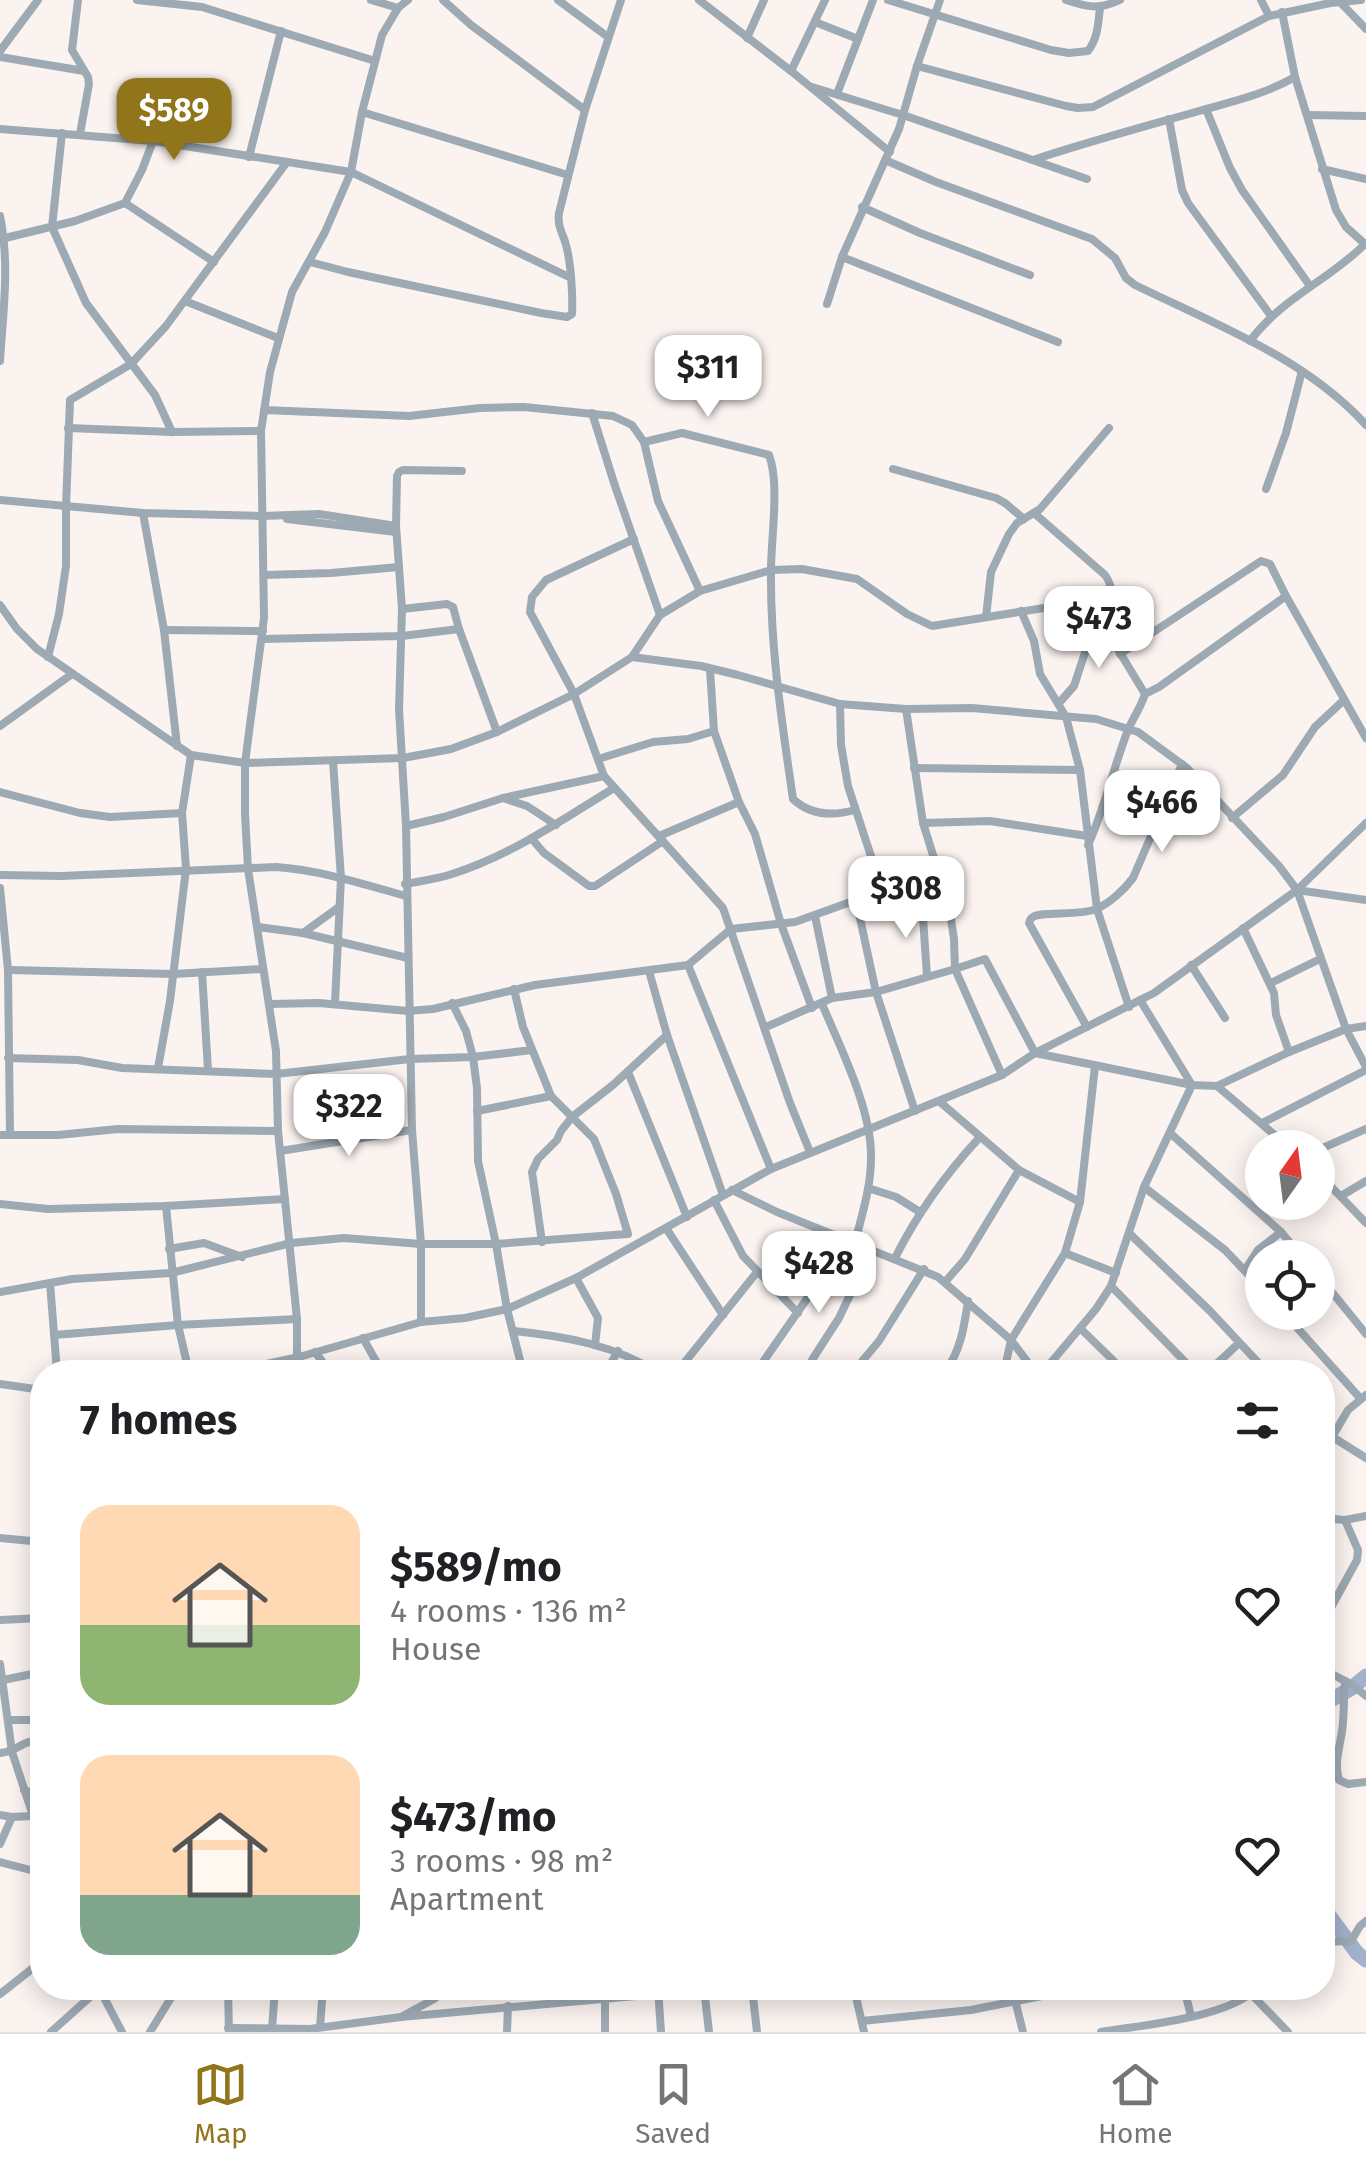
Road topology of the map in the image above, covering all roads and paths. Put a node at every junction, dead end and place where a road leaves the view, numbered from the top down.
1 (38, 0) edge
2 (78, 0) edge
3 (137, 0) edge
4 (371, 0) edge
5 (408, 0) edge
6 (443, 0) edge
7 (558, 0) edge
8 (622, 0) edge
9 (764, 0) edge
10 (825, 0) edge
11 (873, 0) edge
12 (888, 0) edge
13 (940, 0) edge
14 (1066, 0) edge
15 (1120, 0) edge
16 (1261, 0) edge
17 (1361, 0) edge
18 (703, 1) edge
19 (1333, 2) edge
20 (398, 8) junction
21 (1100, 8) junction
22 (1282, 12) junction
23 (936, 13) junction
24 (1269, 16) junction
25 (815, 22) junction
26 (1366, 29) edge
27 (281, 31) junction
28 (608, 36) junction
29 (747, 38) junction
30 (858, 40) junction
31 (0, 54) edge
32 (375, 61) junction
33 (917, 66) junction
34 (84, 70) junction
35 (791, 70) junction
36 (1295, 77) junction
37 (812, 88) junction
38 (837, 94) junction
39 (1206, 109) junction
40 (586, 110) junction
41 (362, 112) junction
42 (902, 114) junction
43 (1308, 115) junction
44 (1366, 116) edge
45 (1169, 120) junction
46 (0, 129) edge
47 (62, 133) junction
48 (80, 134) junction
49 (153, 141) junction
50 (887, 156) junction
51 (249, 157) junction
52 (1032, 160) junction
53 (287, 162) junction
54 (1322, 170) junction
55 (351, 172) junction
56 (568, 176) junction
57 (1366, 179) edge
58 (1087, 180) dead end
59 (125, 203) junction
60 (862, 207) junction
61 (0, 216) edge
62 (52, 228) junction
63 (4, 238) junction
64 (1365, 245) edge
65 (842, 257) junction
66 (214, 262) junction
67 (310, 262) junction
68 (1030, 275) dead end
69 (569, 277) junction
70 (1310, 286) junction
71 (2, 298) edge
72 (185, 302) junction
73 (828, 304) dead end
74 (1271, 316) junction
75 (278, 338) junction
76 (1250, 341) junction
77 (1058, 342) dead end
78 (0, 361) edge
79 (131, 364) junction
80 (1302, 372) junction
81 (264, 410) junction
82 (592, 413) junction
83 (1366, 425) edge
84 (68, 428) junction
85 (1109, 428) dead end
86 (261, 431) junction
87 (172, 432) junction
88 (644, 442) junction
89 (893, 469) dead end
90 (462, 471) dead end
91 (1266, 489) dead end
92 (0, 500) edge
93 (66, 508) junction
94 (143, 513) junction
95 (1034, 513) junction
96 (262, 516) junction
97 (1024, 518) junction
98 (396, 529) junction
99 (634, 540) junction
100 (399, 567) junction
101 (770, 570) junction
102 (265, 575) junction
103 (700, 591) junction
104 (1286, 596) junction
105 (0, 605) edge
106 (402, 609) junction
107 (1022, 610) junction
108 (1098, 613) junction
109 (660, 615) junction
110 (1110, 616) junction
111 (986, 617) junction
112 (459, 629) junction
113 (164, 630) junction
114 (263, 635) junction
115 (402, 636) junction
116 (1120, 654) junction
117 (48, 656) junction
118 (632, 656) junction
119 (710, 668) junction
120 (72, 674) junction
121 (777, 686) junction
122 (574, 694) junction
123 (1145, 694) junction
124 (1344, 700) junction
125 (1059, 703) junction
126 (840, 704) junction
127 (906, 709) junction
128 (1066, 717) junction
129 (0, 726) edge
130 (1128, 727) junction
131 (497, 732) junction
132 (714, 732) junction
133 (1366, 738) edge
134 (177, 746) junction
135 (191, 755) junction
136 (403, 758) junction
137 (334, 760) junction
138 (598, 760) junction
139 (245, 763) junction
140 (1182, 764) junction
141 (914, 768) junction
142 (1080, 770) junction
143 (604, 776) junction
144 (614, 788) junction
145 (0, 792) edge
146 (503, 798) junction
147 (739, 802) junction
148 (855, 810) junction
149 (182, 813) junction
150 (1232, 818) junction
151 (1366, 822) edge
152 (923, 823) junction
153 (556, 825) junction
154 (406, 826) junction
155 (532, 838) junction
156 (661, 838) junction
157 (1088, 840) junction
158 (248, 869) junction
159 (186, 870) junction
160 (0, 875) edge
161 (340, 878) junction
162 (406, 884) junction
163 (0, 888) edge
164 (1296, 890) junction
165 (406, 896) junction
166 (884, 896) junction
167 (856, 900) junction
168 (1366, 900) edge
169 (922, 902) junction
170 (949, 906) junction
171 (339, 907) junction
172 (1097, 909) junction
173 (815, 916) junction
174 (782, 924) junction
175 (258, 928) junction
176 (1244, 928) junction
177 (731, 929) junction
178 (302, 932) junction
179 (338, 941) junction
180 (408, 958) junction
181 (1320, 959) junction
182 (688, 965) junction
183 (1192, 965) junction
184 (262, 969) junction
185 (955, 969) junction
186 (8, 970) junction
187 (202, 972) junction
188 (649, 972) junction
189 (174, 974) junction
190 (927, 976) junction
191 (1271, 983) junction
192 (514, 989) junction
193 (876, 992) junction
194 (832, 998) junction
195 (1140, 1000) junction
196 (452, 1002) junction
197 (270, 1004) junction
198 (335, 1004) junction
199 (822, 1004) junction
200 (1129, 1007) junction
201 (812, 1008) junction
202 (408, 1011) junction
203 (1366, 1013) edge
204 (1225, 1018) dead end
205 (1364, 1026) edge
206 (766, 1027) junction
207 (1086, 1027) junction
208 (1346, 1030) junction
209 (668, 1035) junction
210 (4, 1040) edge
211 (532, 1050) junction
212 (1289, 1052) junction
213 (1035, 1053) junction
214 (473, 1057) junction
215 (8, 1058) junction
216 (410, 1059) junction
217 (1095, 1066) junction
218 (158, 1068) junction
219 (1366, 1068) edge
220 (208, 1070) junction
221 (628, 1072) junction
222 (276, 1074) junction
223 (1002, 1075) junction
224 (1192, 1085) junction
225 (1218, 1086) junction
226 (551, 1096) junction
227 (940, 1102) junction
228 (477, 1111) junction
229 (915, 1112) junction
230 (572, 1117) junction
231 (1262, 1123) junction
232 (870, 1128) junction
233 (1366, 1129) edge
234 (278, 1130) junction
235 (412, 1130) junction
236 (1270, 1130) edge
237 (1170, 1133) junction
238 (5, 1134) edge
239 (979, 1138) junction
240 (1335, 1143) edge
241 (280, 1151) junction
242 (810, 1152) junction
243 (771, 1169) junction
244 (1018, 1170) junction
245 (1366, 1181) edge
246 (868, 1188) junction
247 (1144, 1188) junction
248 (732, 1190) junction
249 (1335, 1190) edge
250 (1341, 1196) junction
251 (285, 1198) junction
252 (718, 1198) junction
253 (1080, 1202) junction
254 (0, 1204) edge
255 (166, 1206) junction
256 (920, 1212) junction
257 (687, 1217) junction
258 (1366, 1222) edge
259 (666, 1228) junction
260 (1281, 1232) junction
261 (628, 1234) junction
262 (1130, 1234) junction
263 (851, 1240) junction
264 (1271, 1240) edge
265 (1288, 1240) edge
266 (542, 1242) junction
267 (291, 1243) junction
268 (422, 1244) junction
269 (496, 1244) junction
270 (632, 1247) junction
271 (169, 1248) junction
272 (872, 1249) junction
273 (1065, 1252) junction
274 (242, 1257) junction
275 (895, 1258) junction
276 (924, 1270) junction
277 (1245, 1270) edge
278 (757, 1272) junction
279 (171, 1273) junction
280 (1116, 1273) junction
281 (576, 1278) junction
282 (946, 1282) junction
283 (50, 1283) junction
284 (1112, 1286) junction
285 (0, 1292) edge
286 (1335, 1297) edge
287 (968, 1301) junction
288 (507, 1309) junction
289 (798, 1313) junction
290 (723, 1316) junction
291 (298, 1318) junction
292 (421, 1322) junction
293 (178, 1325) junction
294 (1080, 1328) junction
295 (1300, 1330) edge
296 (514, 1331) junction
297 (1366, 1334) edge
298 (54, 1335) junction
299 (363, 1338) junction
300 (1011, 1340) junction
301 (1239, 1343) junction
302 (596, 1345) junction
303 (618, 1351) junction
304 (316, 1352) junction
305 (299, 1357) junction
306 (57, 1360) edge
307 (186, 1360) edge
308 (285, 1360) edge
309 (299, 1360) edge
310 (322, 1360) edge
311 (375, 1360) edge
312 (520, 1360) edge
313 (613, 1360) edge
314 (635, 1360) edge
315 (687, 1360) edge
316 (765, 1360) edge
317 (812, 1360) edge
318 (863, 1360) edge
319 (953, 1360) edge
320 (1007, 1360) edge
321 (1026, 1360) edge
322 (1053, 1360) edge
323 (1113, 1360) edge
324 (1183, 1360) edge
325 (1221, 1360) edge
326 (1255, 1360) edge
327 (1329, 1360) edge
328 (1335, 1367) edge
329 (0, 1384) edge
330 (30, 1388) edge
331 (1363, 1396) edge
332 (1335, 1430) edge
333 (1335, 1439) edge
334 (1366, 1458) edge
335 (1366, 1516) edge
336 (1335, 1519) edge
337 (1345, 1520) junction
338 (0, 1538) edge
339 (30, 1541) edge
340 (1335, 1600) edge
341 (30, 1619) edge
342 (0, 1620) edge
343 (0, 1664) edge
344 (30, 1674) edge
345 (1335, 1675) edge
346 (2, 1680) edge
347 (1345, 1680) junction
348 (1366, 1696) edge
349 (8, 1720) junction
350 (30, 1720) edge
351 (30, 1741) edge
352 (12, 1752) junction
353 (0, 1753) edge
354 (1366, 1782) edge
355 (24, 1790) junction
356 (30, 1792) edge
357 (30, 1810) edge
358 (0, 1815) edge
359 (30, 1816) edge
360 (12, 1818) junction
361 (0, 1844) edge
362 (0, 1862) edge
363 (30, 1870) edge
364 (1366, 1921) edge
365 (1335, 1942) edge
366 (30, 1970) edge
367 (0, 1994) edge
368 (86, 2000) edge
369 (105, 2000) edge
370 (170, 2000) edge
371 (228, 2000) edge
372 (274, 2000) edge
373 (322, 2000) edge
374 (432, 2000) edge
375 (577, 2000) edge
376 (604, 2000) edge
377 (659, 2000) edge
378 (705, 2000) edge
379 (753, 2000) edge
380 (857, 2000) edge
381 (1016, 2000) joint
382 (1187, 2000) edge
383 (1236, 2000) edge
384 (1261, 2000) edge
385 (508, 2006) junction
386 (1191, 2016) junction
387 (402, 2017) junction
388 (862, 2020) junction
389 (320, 2028) junction
390 (272, 2029) junction
391 (228, 2030) edge
392 (51, 2032) edge
393 (122, 2032) edge
394 (150, 2032) edge
395 (507, 2032) edge
396 (605, 2032) edge
397 (661, 2032) edge
398 (709, 2032) edge
399 (757, 2032) edge
400 (864, 2032) edge
401 (1023, 2032) edge
402 (1100, 2032) edge
403 (1288, 2032) edge

1 - 31 street
2 - 34 street
3 - 27 street
4 - 20 street
5 - 20 street
6 - 40 street
7 - 28 street
8 - 28 street
9 - 29 street
10 - 25 street
11 - 30 street
12 - 23 street
13 - 23 street
14 - 21 street
15 - 21 street
16 - 24 street
17 - 19 street
18 - 29 street
19 - 22 street
19 - 26 street
20 - 32 street
21 - 23 street
22 - 24 street
22 - 36 street
23 - 33 street
24 - 33 street
25 - 30 street
25 - 35 street
27 - 32 street
27 - 51 street
28 - 40 street
29 - 35 street
30 - 38 street
31 - 34 street
32 - 41 street
33 - 42 street
34 - 48 street
35 - 37 street
36 - 39 street
36 - 43 street
37 - 38 street
37 - 50 street
38 - 42 street
39 - 45 street
39 - 70 street
40 - 56 street
41 - 55 street
41 - 56 street
42 - 50 street
42 - 52 street
43 - 44 street
43 - 54 street
45 - 52 street
45 - 74 street
46 - 47 street
47 - 48 street
47 - 62 street
48 - 49 street
49 - 51 street
49 - 59 street
50 - 60 street
50 - 76 street
51 - 53 street
52 - 58 street
53 - 55 street
53 - 66 street
54 - 57 street
54 - 64 street
55 - 67 street
55 - 69 street
56 - 69 street
59 - 62 street
59 - 66 street
60 - 65 street
60 - 68 street
61 - 63 street
62 - 63 street
62 - 79 street
63 - 71 street
64 - 70 street
65 - 73 street
65 - 77 street
66 - 72 street
67 - 69 street
67 - 75 street
70 - 74 street
71 - 78 street
72 - 75 street
72 - 79 street
74 - 76 street
75 - 81 street
76 - 80 street
79 - 84 street
79 - 87 street
80 - 83 street
80 - 91 street
81 - 82 street
81 - 86 street
82 - 88 street
82 - 99 street
84 - 87 street
84 - 93 street
85 - 95 street
86 - 87 street
86 - 96 street
88 - 101 street
88 - 103 street
89 - 97 street
90 - 98 street
92 - 93 street
93 - 94 street
93 - 117 street
94 - 96 street
94 - 113 street
95 - 97 street
95 - 110 street
96 - 98 street
96 - 102 street
97 - 111 street
98 - 100 street
99 - 109 street
99 - 122 street
100 - 102 street
100 - 106 street
101 - 103 street
101 - 111 street
101 - 121 street
102 - 114 street
103 - 109 street
104 - 116 street
104 - 123 street
104 - 124 street
105 - 117 street
106 - 112 street
106 - 115 street
107 - 108 street
107 - 111 street
107 - 125 street
108 - 110 street
108 - 125 street
109 - 118 street
110 - 116 street
112 - 115 street
112 - 131 street
113 - 114 street
113 - 134 street
114 - 115 street
114 - 139 street
115 - 136 street
116 - 123 street
117 - 120 street
118 - 119 street
118 - 122 street
119 - 121 street
119 - 132 street
120 - 129 street
120 - 134 street
121 - 126 street
121 - 148 street
122 - 131 street
122 - 138 street
123 - 130 street
124 - 133 street
124 - 150 street
125 - 128 street
126 - 127 street
126 - 148 street
127 - 128 street
127 - 141 street
128 - 130 street
128 - 142 street
130 - 140 street
130 - 157 street
131 - 136 street
132 - 138 street
132 - 147 street
134 - 135 street
135 - 139 street
135 - 149 street
136 - 137 street
136 - 154 street
137 - 139 street
137 - 161 street
138 - 143 street
139 - 158 street
140 - 150 street
140 - 172 street
141 - 142 street
141 - 152 street
142 - 157 street
143 - 144 street
143 - 146 street
144 - 153 street
144 - 156 street
145 - 149 street
146 - 153 street
146 - 154 street
147 - 156 street
147 - 174 street
148 - 166 street
149 - 159 street
150 - 164 street
151 - 164 street
152 - 157 street
152 - 170 street
153 - 155 street
154 - 162 street
155 - 156 street
155 - 162 street
156 - 177 street
157 - 172 street
158 - 159 street
158 - 161 street
158 - 175 street
159 - 160 street
159 - 189 street
161 - 165 street
161 - 171 street
162 - 165 street
163 - 186 street
164 - 168 street
164 - 176 street
164 - 181 street
165 - 180 street
166 - 167 street
166 - 169 street
167 - 173 street
167 - 193 street
169 - 170 street
169 - 190 street
170 - 185 street
171 - 178 street
171 - 179 street
172 - 200 street
172 - 207 street
173 - 174 street
173 - 194 street
174 - 177 street
174 - 201 street
175 - 178 street
175 - 184 street
176 - 183 street
176 - 191 street
177 - 182 street
177 - 206 street
178 - 179 street
179 - 180 street
179 - 198 street
180 - 202 street
181 - 191 street
181 - 208 street
182 - 188 street
182 - 243 street
183 - 195 street
183 - 204 street
184 - 187 street
184 - 197 street
185 - 190 street
185 - 213 street
185 - 223 street
186 - 189 street
186 - 210 street
187 - 189 street
187 - 220 street
188 - 192 street
188 - 209 street
189 - 218 street
190 - 193 street
191 - 212 street
192 - 196 street
192 - 211 street
193 - 194 street
193 - 229 street
194 - 199 street
195 - 200 street
195 - 224 street
196 - 202 street
196 - 214 street
197 - 198 street
197 - 222 street
198 - 202 street
199 - 201 street
199 - 232 street
200 - 207 street
201 - 206 street
202 - 216 street
203 - 205 street
205 - 208 street
206 - 242 street
207 - 213 street
208 - 212 street
208 - 219 street
209 - 221 street
209 - 252 street
210 - 215 street
211 - 214 street
211 - 226 street
212 - 225 street
213 - 217 street
213 - 223 street
214 - 216 street
214 - 228 street
215 - 218 street
215 - 238 street
216 - 222 street
216 - 235 street
217 - 224 street
217 - 253 street
218 - 220 street
219 - 231 street
220 - 222 street
221 - 230 street
221 - 257 street
222 - 234 street
223 - 227 street
224 - 225 street
224 - 237 street
225 - 231 street
226 - 228 street
226 - 230 street
227 - 229 street
227 - 239 street
228 - 269 street
229 - 232 street
230 - 261 street
230 - 266 street
231 - 236 street
232 - 242 street
232 - 246 street
233 - 240 street
234 - 238 street
234 - 241 street
235 - 241 street
235 - 268 street
237 - 247 street
237 - 260 street
239 - 244 street
239 - 256 street
241 - 251 street
242 - 243 street
243 - 248 street
244 - 253 street
244 - 282 street
245 - 250 street
246 - 256 street
246 - 263 street
247 - 262 street
247 - 277 street
248 - 252 street
248 - 263 street
249 - 250 street
250 - 258 street
251 - 255 street
251 - 267 street
252 - 257 street
252 - 278 street
253 - 273 street
254 - 255 street
255 - 271 street
256 - 275 street
257 - 259 street
259 - 270 street
259 - 290 street
260 - 264 street
260 - 265 street
261 - 266 street
261 - 270 street
262 - 280 street
262 - 301 street
263 - 272 street
263 - 289 street
266 - 269 street
267 - 268 street
267 - 274 street
267 - 291 street
268 - 269 street
268 - 292 street
269 - 288 street
270 - 281 street
271 - 274 street
271 - 279 street
272 - 275 street
272 - 317 street
273 - 280 street
273 - 300 street
274 - 279 street
275 - 276 street
276 - 282 street
276 - 318 street
278 - 289 street
278 - 290 street
279 - 283 street
279 - 293 street
280 - 284 street
281 - 288 street
281 - 302 street
282 - 287 street
283 - 285 street
283 - 298 street
284 - 294 street
284 - 324 street
286 - 297 street
287 - 300 street
287 - 319 street
288 - 292 street
288 - 296 street
289 - 316 street
290 - 315 street
291 - 293 street
291 - 305 street
292 - 299 street
293 - 298 street
293 - 307 street
294 - 322 street
294 - 323 street
295 - 327 street
296 - 302 street
296 - 312 street
298 - 306 street
299 - 304 street
299 - 311 street
300 - 320 street
300 - 321 street
301 - 325 street
301 - 326 street
302 - 303 street
303 - 313 street
303 - 314 street
304 - 305 street
304 - 310 street
305 - 308 street
305 - 309 street
328 - 331 street
329 - 330 street
331 - 332 street
333 - 334 street
335 - 337 street
336 - 337 street
337 - 340 street
338 - 339 street
341 - 342 street
343 - 346 street
344 - 346 street
345 - 347 street
346 - 349 street
347 - 348 street
347 - 354 street
349 - 350 street
349 - 352 street
351 - 352 street
352 - 353 street
352 - 355 street
355 - 356 street
355 - 357 street
358 - 360 street
359 - 360 street
360 - 361 street
362 - 363 street
364 - 365 street
366 - 367 street
368 - 392 street
369 - 393 street
370 - 394 street
371 - 391 street
372 - 390 street
373 - 389 street
374 - 387 street
375 - 385 street
376 - 396 street
377 - 397 street
378 - 398 street
379 - 399 street
380 - 388 street
381 - 388 street
381 - 401 street
382 - 386 street
383 - 386 street
384 - 403 street
385 - 387 street
385 - 395 street
386 - 402 street
387 - 389 street
388 - 400 street
389 - 390 street
390 - 391 street

